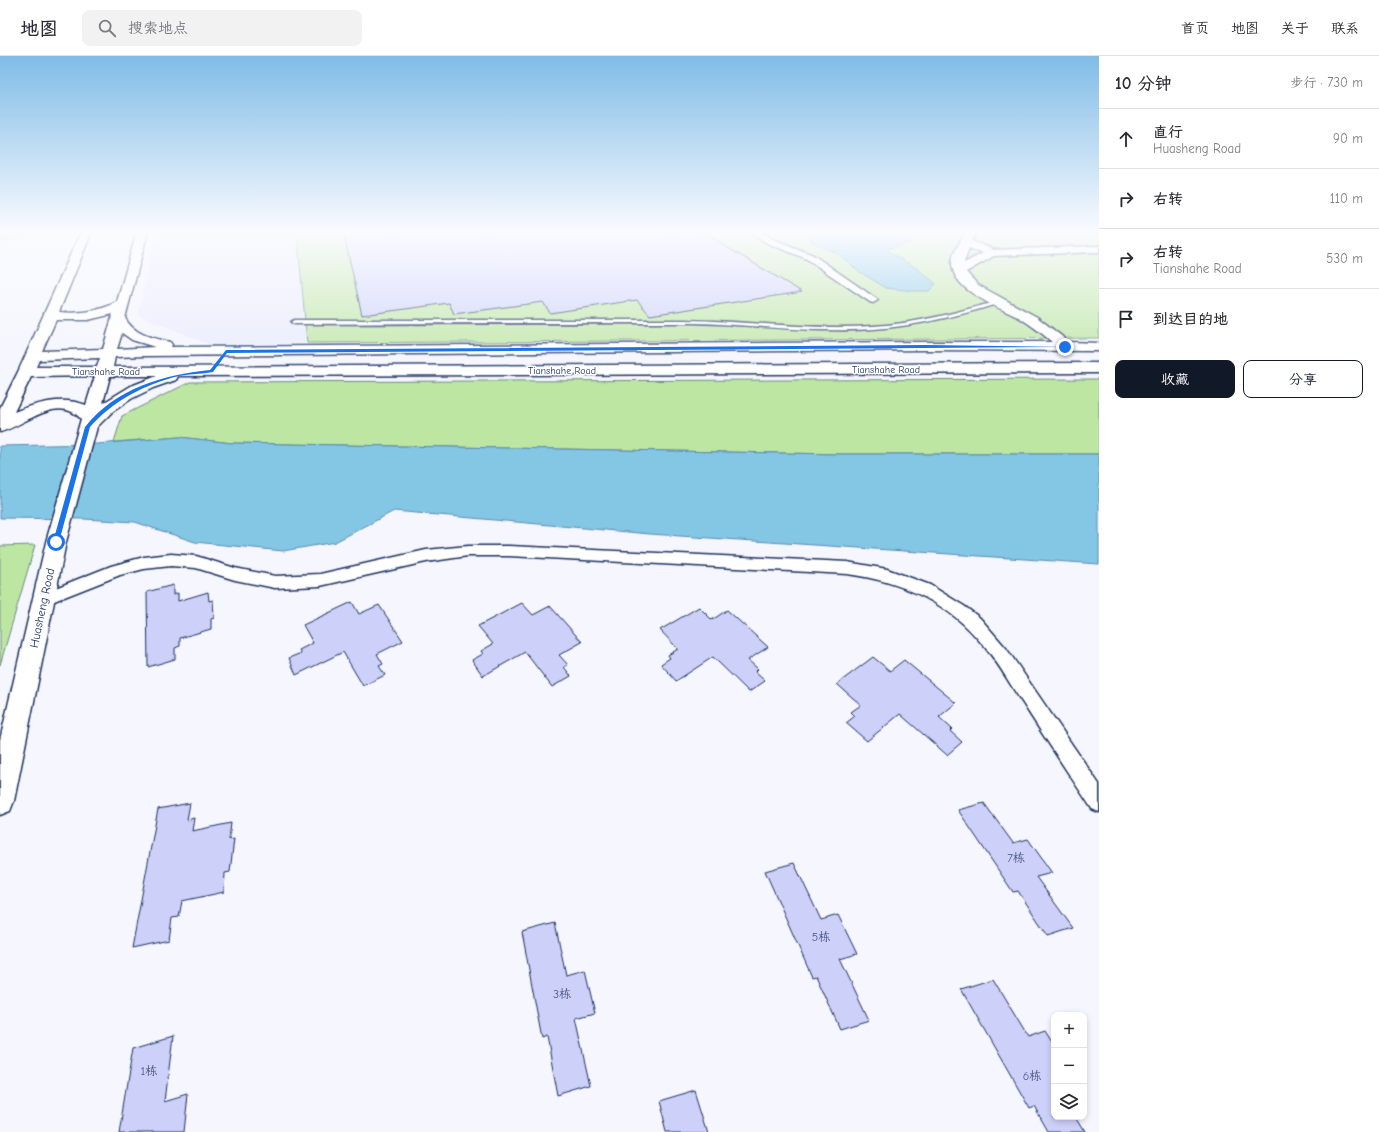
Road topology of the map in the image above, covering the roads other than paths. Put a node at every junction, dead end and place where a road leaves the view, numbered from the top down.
1 (65, 281) edge
2 (128, 281) edge
3 (845, 281) edge
4 (966, 281) edge
5 (873, 300) dead end
6 (998, 302) junction
7 (120, 310) junction
8 (51, 315) junction
9 (294, 322) dead end
10 (1065, 347) junction
11 (1099, 347) edge
12 (220, 352) junction
13 (108, 353) junction
14 (33, 356) junction
15 (1099, 368) edge
16 (103, 370) junction
17 (211, 371) junction
18 (26, 372) junction
19 (0, 424) edge
20 (0, 427) edge
21 (87, 427) junction
22 (44, 599) junction
23 (0, 801) edge
24 (1099, 802) edge

1 - 8 main road
2 - 7 main road, Huasheng Road
3 - 5 street
4 - 6 main road
6 - 9 lane
6 - 10 main road
7 - 8 main road
7 - 12 main road
7 - 13 main road, Huasheng Road
8 - 14 main road
10 - 11 main road, Tianshahe Road
10 - 12 main road, Tianshahe Road
12 - 13 main road, Tianshahe Road
12 - 17 main road
13 - 14 main road, Tianshahe Road
13 - 16 main road, Huasheng Road
14 - 18 main road
15 - 17 main road, Tianshahe Road
16 - 17 main road, Tianshahe Road
16 - 18 main road, Tianshahe Road
16 - 21 main road, Huasheng Road
17 - 21 main road
18 - 19 main road
20 - 21 main road
21 - 22 main road, Huasheng Road
22 - 23 main road, Huasheng Road
22 - 24 street

